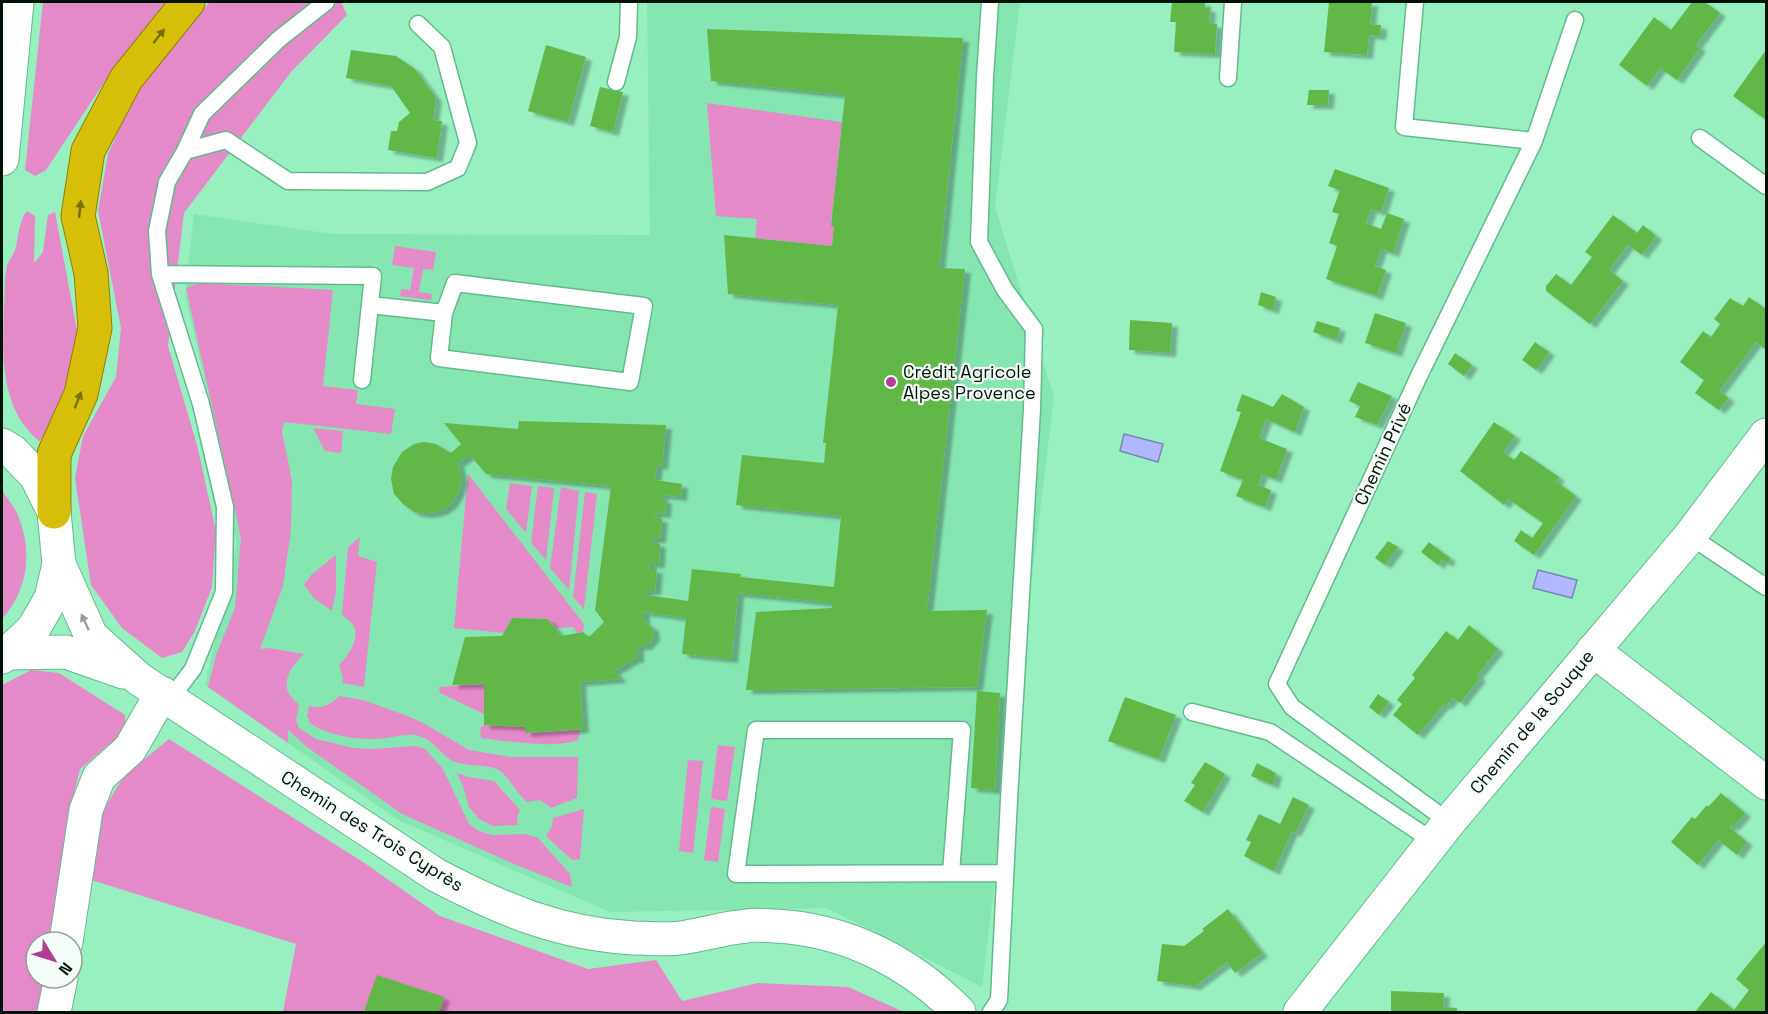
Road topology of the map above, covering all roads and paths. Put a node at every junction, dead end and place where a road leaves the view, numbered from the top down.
1 (17, 2) edge
2 (188, 2) edge
3 (326, 2) edge
4 (629, 2) edge
5 (990, 2) edge
6 (1233, 2) edge
7 (1415, 2) edge
8 (1575, 20) dead end
9 (418, 24) dead end
10 (1228, 78) dead end
11 (616, 82) dead end
12 (1700, 138) dead end
13 (1534, 141) junction
14 (185, 151) junction
15 (2, 159) edge
16 (1767, 186) edge
17 (160, 274) junction
18 (370, 304) junction
19 (444, 313) junction
20 (362, 380) dead end
21 (1767, 435) edge
22 (5, 440) edge
23 (54, 512) junction
24 (1690, 536) junction
25 (59, 564) junction
26 (1767, 587) edge
27 (1593, 650) junction
28 (5, 655) edge
29 (157, 690) junction
30 (1192, 712) dead end
31 (1767, 783) edge
32 (1441, 832) junction
33 (951, 873) junction
34 (1005, 873) junction
35 (68, 930) edge
36 (59, 990) edge
37 (54, 1012) edge
38 (959, 1012) edge
39 (991, 1012) edge
40 (1300, 1012) edge

1 - 15 street
23 -> 2 highway
3 - 14 lane
4 - 11 lane
5 - 34 lane
6 - 10 lane
7 - 13 lane
8 - 13 lane, Chemin Privé
9 - 14 lane
12 - 16 lane
13 - 32 lane, Chemin Privé
14 - 17 lane
17 - 18 lane
17 - 29 lane
18 - 19 lane
18 - 20 lane
19 - 19 lane
21 - 24 street, Chemin de la Souque
22 - 23 street
23 - 25 street
24 - 26 lane
24 - 27 street, Chemin de la Souque
25 - 28 street
29 -> 25 street, Chemin des Trois Cyprès
27 - 31 street
27 - 32 street, Chemin de la Souque
28 - 29 street, Chemin des Trois Cyprès
29 - 35 street
29 - 38 street, Chemin des Trois Cyprès
30 - 32 lane
32 - 40 street, Chemin de la Souque
33 - 33 lane
33 - 34 lane
34 - 39 lane
36 - 37 street

